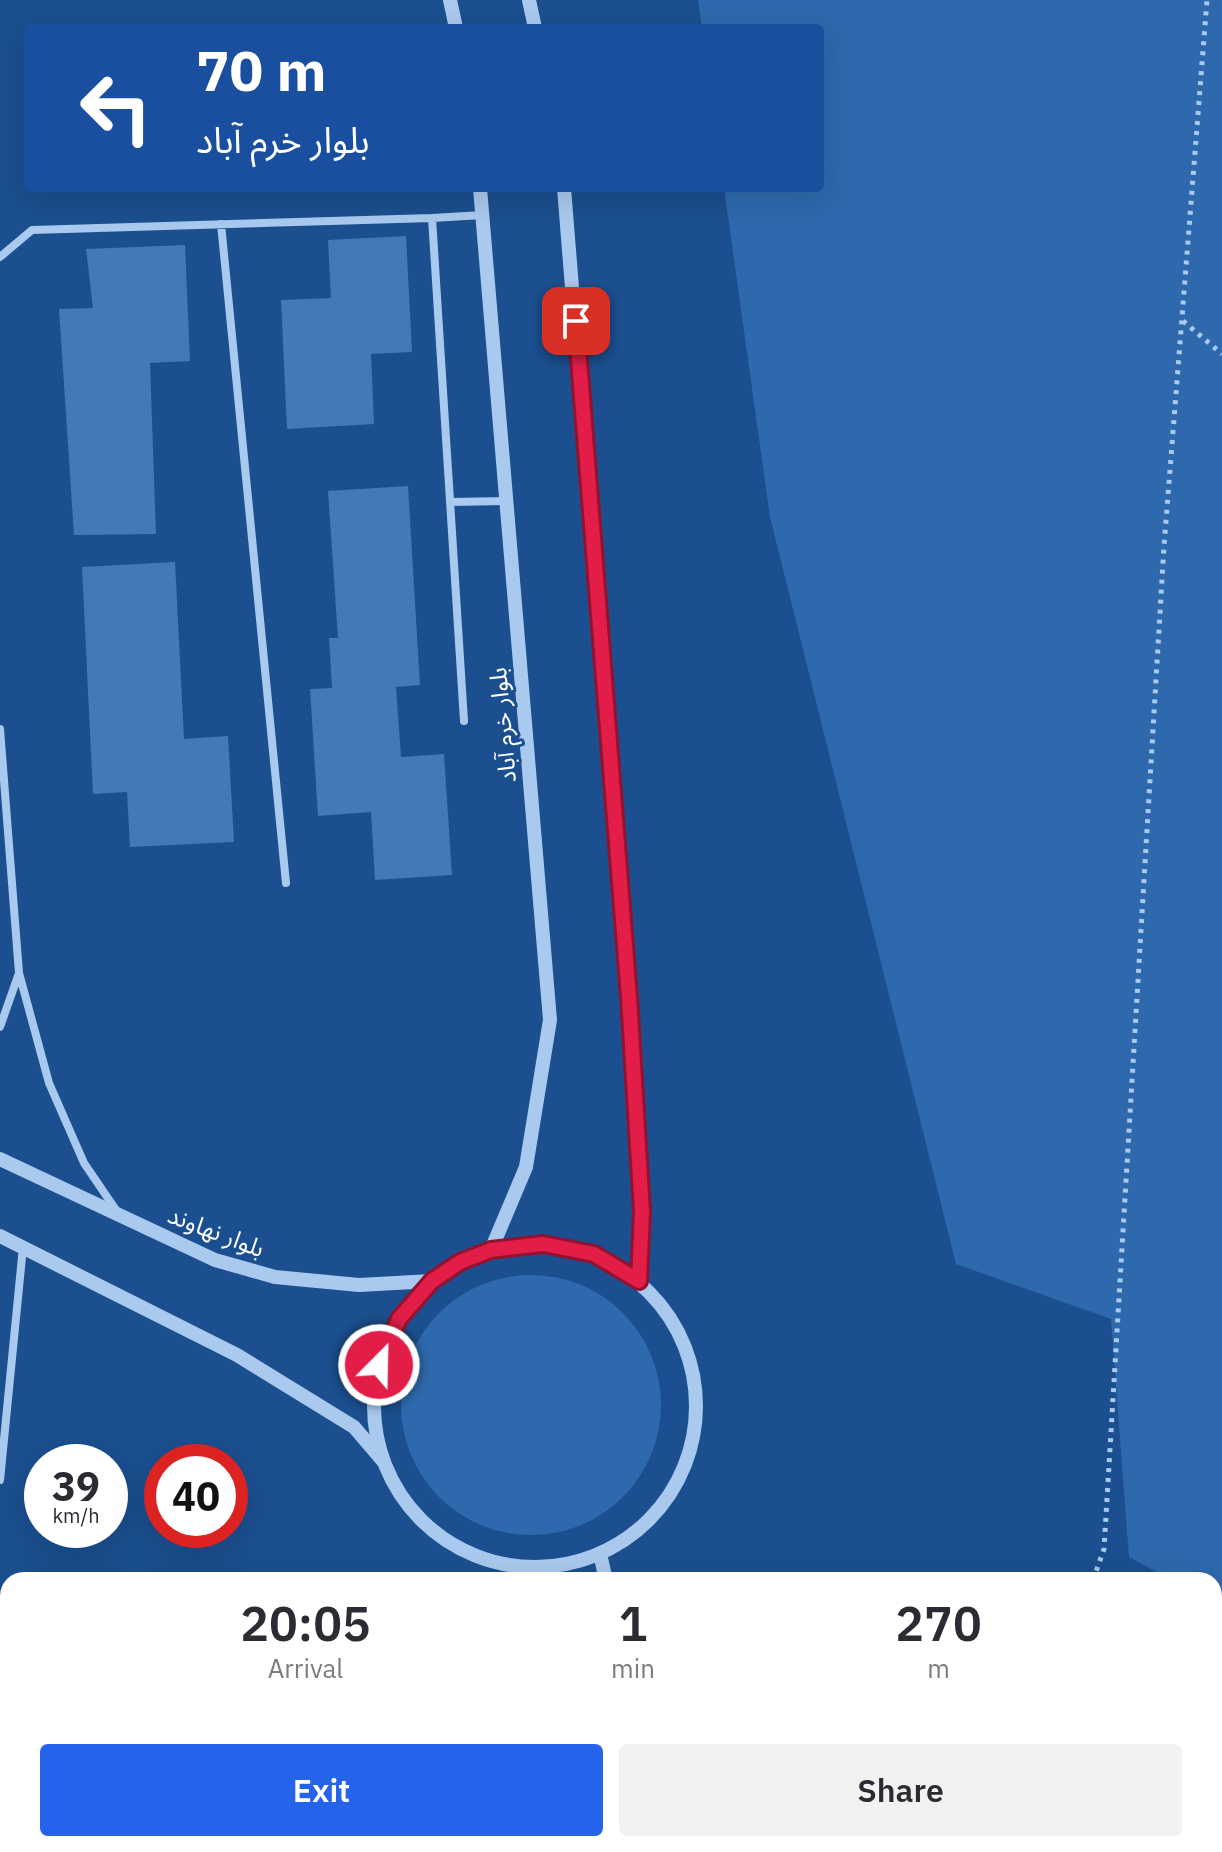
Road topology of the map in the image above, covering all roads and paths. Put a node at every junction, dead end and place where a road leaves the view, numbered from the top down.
1 (450, 0) edge
2 (529, 0) edge
3 (1207, 0) edge
4 (455, 24) edge
5 (534, 24) edge
6 (480, 192) edge
7 (564, 192) edge
8 (483, 215) junction
9 (432, 218) junction
10 (221, 224) junction
11 (0, 257) edge
12 (1182, 320) junction
13 (1222, 354) edge
14 (506, 501) junction
15 (450, 502) junction
16 (464, 721) dead end
17 (0, 729) edge
18 (286, 883) dead end
19 (19, 973) junction
20 (0, 1027) edge
21 (0, 1159) edge
22 (120, 1217) junction
23 (0, 1236) edge
24 (23, 1246) junction
25 (491, 1250) junction
26 (432, 1281) junction
27 (639, 1281) junction
28 (385, 1464) junction
29 (0, 1480) edge
30 (600, 1554) junction
31 (513, 1572) edge
32 (521, 1572) edge
33 (604, 1572) edge
34 (1096, 1572) edge

1 - 4 street
2 - 5 street
3 - 12 path
6 - 8 street, بلوار خرم آباد
7 - 27 street
8 - 9 street
8 - 14 street, بلوار خرم آباد
9 - 10 street
9 - 15 street
10 - 11 street
10 - 18 street
12 - 13 path
12 - 34 path
14 - 15 street
14 - 25 street, بلوار خرم آباد
15 - 16 street
17 - 19 street
19 - 20 street
19 - 22 street
21 - 22 street, بلوار نهاوند
22 - 26 street, بلوار نهاوند
23 - 24 street
24 - 28 street
24 - 29 street
25 - 26 street
25 - 27 street
26 - 28 street
27 - 30 street
28 - 31 street
30 - 32 street
30 - 33 street

